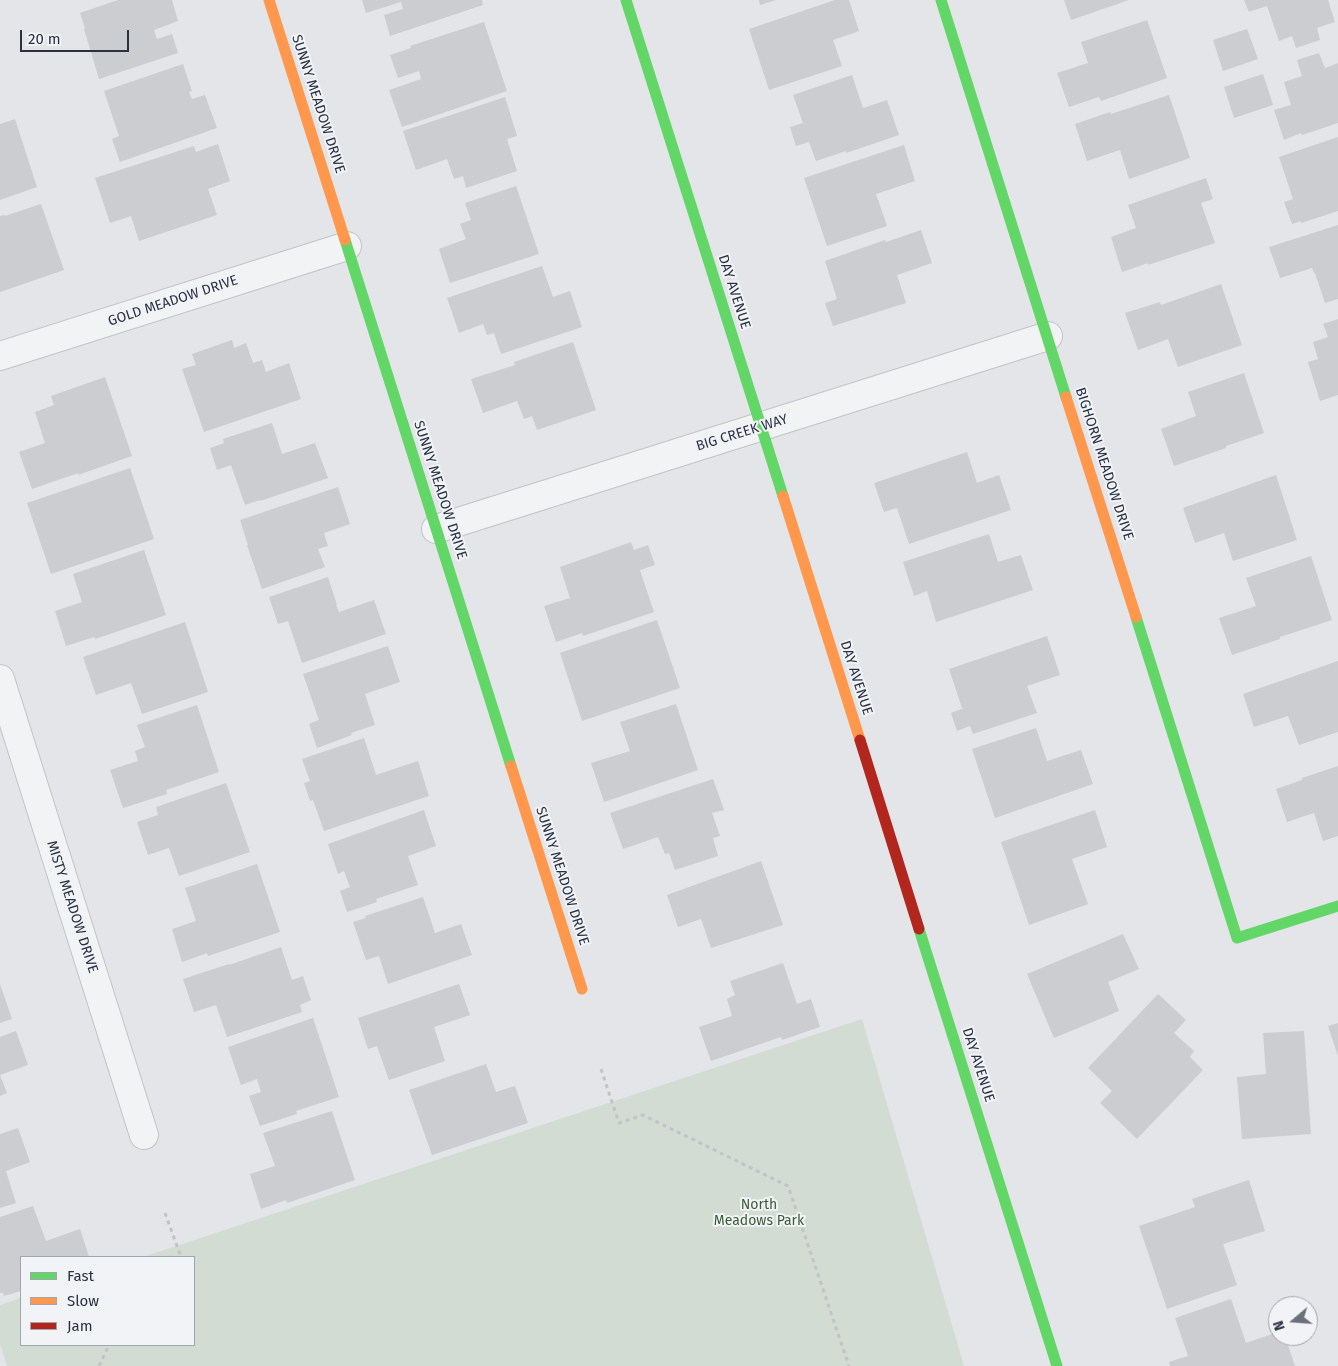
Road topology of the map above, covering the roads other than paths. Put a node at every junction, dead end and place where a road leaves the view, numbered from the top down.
1 (269, 0) edge
2 (626, 0) edge
3 (941, 0) edge
4 (347, 246) junction
5 (1048, 336) junction
6 (0, 356) edge
7 (761, 427) junction
8 (436, 529) junction
9 (0, 679) edge
10 (1338, 906) edge
11 (582, 989) dead end
12 (144, 1135) dead end
13 (1057, 1366) edge

1 - 4 street, SUNNY MEADOW DRIVE
2 - 7 street, DAY AVENUE
3 - 5 street, BIGHORN MEADOW DRIVE
4 - 6 street, GOLD MEADOW DRIVE
4 - 8 street, SUNNY MEADOW DRIVE
5 - 7 street, BIG CREEK WAY
5 - 10 street, BIGHORN MEADOW DRIVE
7 - 8 street, BIG CREEK WAY
7 - 13 street, DAY AVENUE
8 - 11 street, SUNNY MEADOW DRIVE
9 - 12 street, MISTY MEADOW DRIVE

